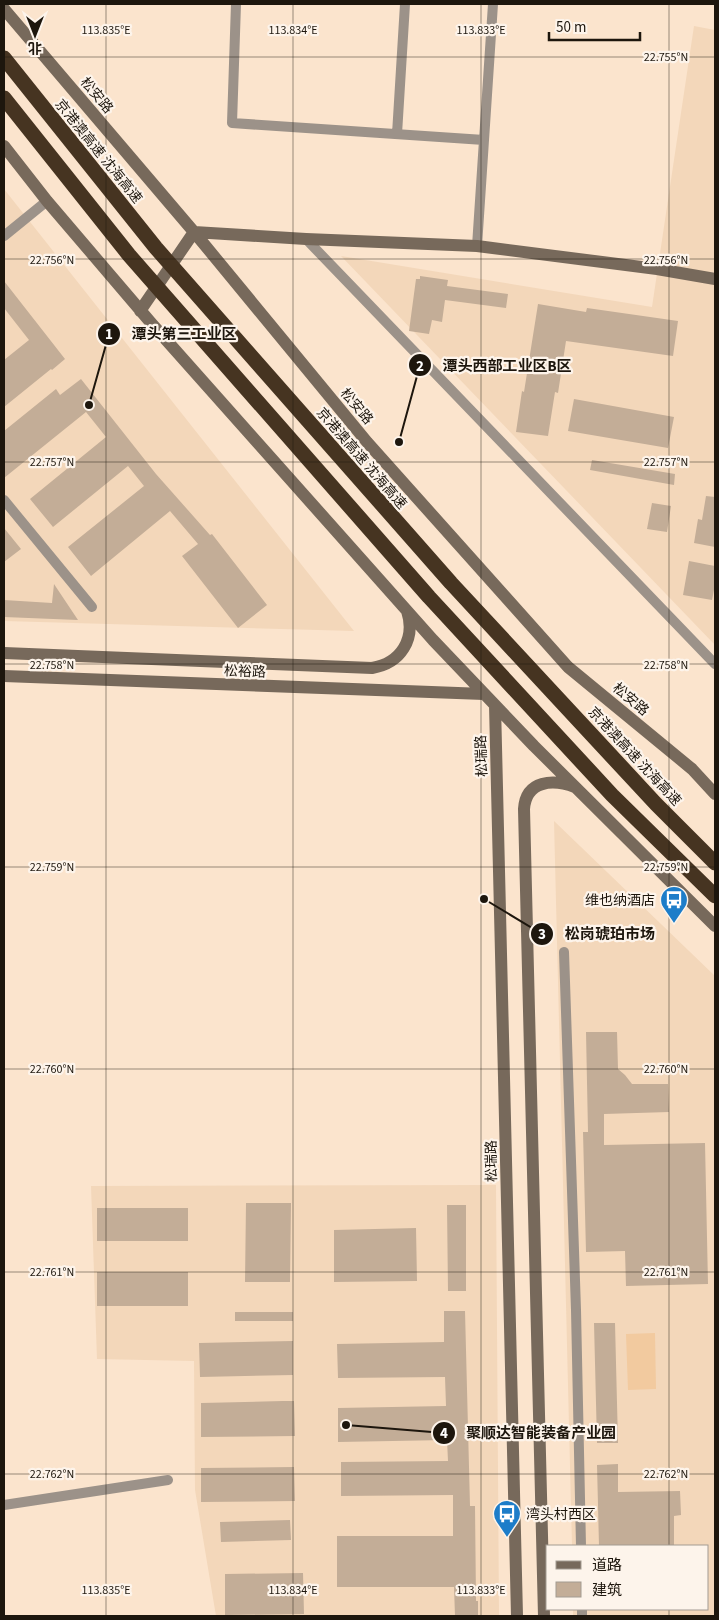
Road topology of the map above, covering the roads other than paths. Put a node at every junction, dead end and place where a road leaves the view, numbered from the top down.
1 (236, 4) edge
2 (405, 4) edge
3 (493, 4) edge
4 (4, 9) edge
5 (4, 58) edge
6 (4, 98) edge
7 (397, 134) junction
8 (484, 140) junction
9 (4, 146) edge
10 (47, 201) junction
11 (194, 232) junction
12 (4, 236) edge
13 (306, 239) junction
14 (477, 246) junction
15 (715, 279) edge
16 (140, 311) junction
17 (4, 500) edge
18 (92, 607) dead end
19 (407, 611) junction
20 (4, 653) edge
21 (715, 664) edge
22 (4, 676) edge
23 (484, 694) junction
24 (495, 705) junction
25 (575, 787) junction
26 (715, 794) edge
27 (715, 863) edge
28 (715, 896) edge
29 (715, 926) edge
30 (564, 952) dead end
31 (168, 1480) dead end
32 (4, 1506) edge
33 (581, 1545) edge
34 (517, 1616) edge
35 (544, 1616) edge

1 - 7 street
2 - 7 street
3 - 8 street
4 - 11 street, 松安路
5 - 27 highway, 京港澳高速 沈海高速, bridge
6 - 28 highway, bridge
7 - 8 street
8 - 14 street
9 - 10 street
10 - 12 street
10 - 16 street
11 - 13 street
11 - 16 street
11 - 26 street, 松安路
13 - 14 street
13 - 21 street
14 - 15 street
16 - 19 street
17 - 18 street
19 - 20 street, 松裕路
19 - 23 street
22 - 23 street, 松裕路
23 - 24 street
24 - 25 street
24 - 34 street, 松瑞路
25 - 29 street
25 - 35 street
30 - 33 street
31 - 32 street

